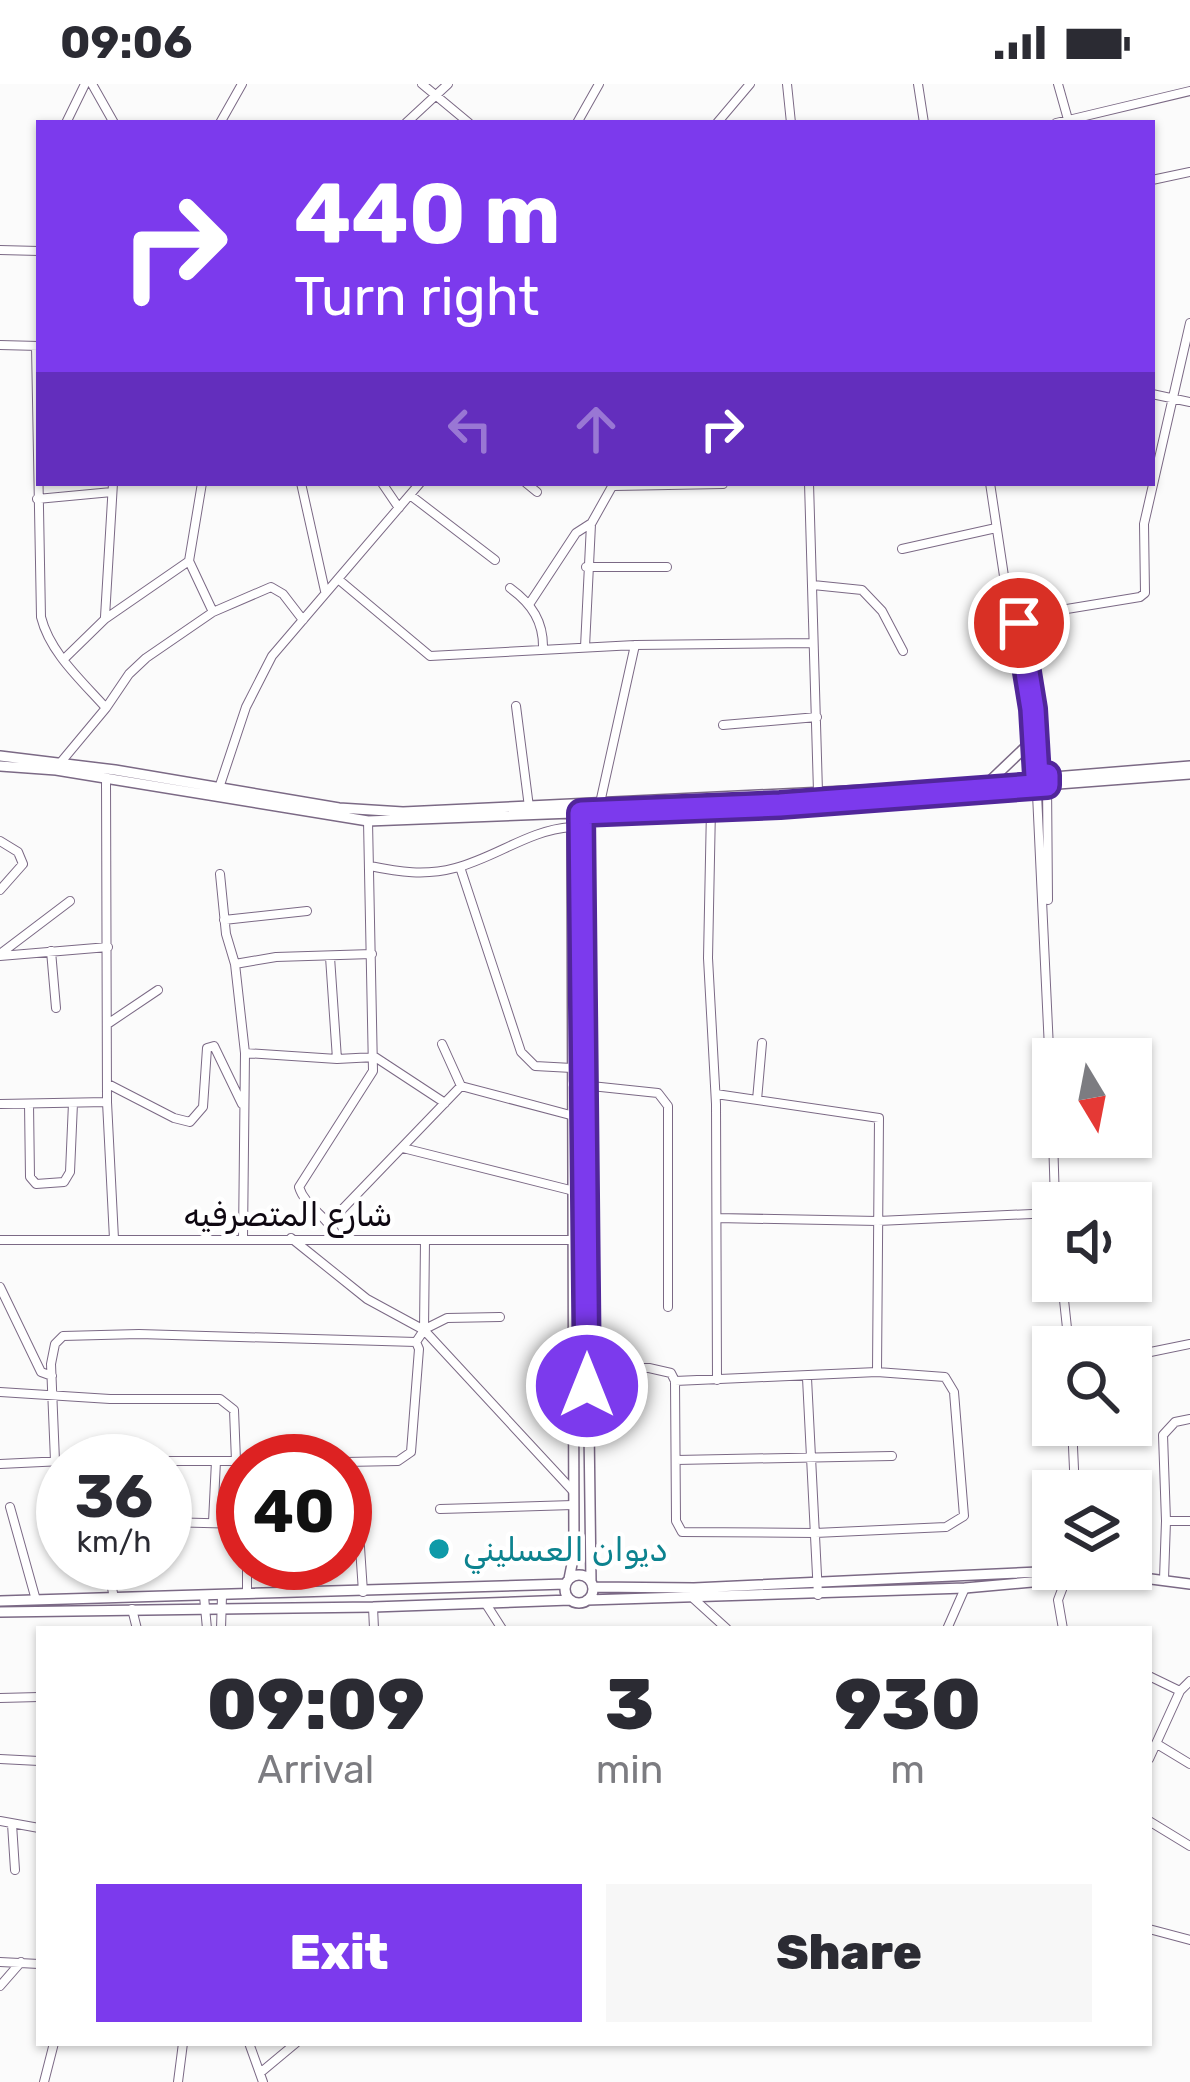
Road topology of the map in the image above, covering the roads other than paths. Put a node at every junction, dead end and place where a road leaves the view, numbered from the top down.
1 (88, 84) edge
2 (242, 84) edge
3 (422, 84) edge
4 (448, 84) edge
5 (599, 84) edge
6 (750, 84) edge
7 (787, 84) edge
8 (918, 84) edge
9 (1058, 84) edge
10 (1190, 91) edge
11 (435, 94) junction
12 (68, 120) edge
13 (112, 120) edge
14 (222, 120) edge
15 (409, 120) edge
16 (466, 120) edge
17 (579, 120) edge
18 (720, 120) edge
19 (790, 120) edge
20 (924, 120) edge
21 (1068, 120) edge
22 (1072, 120) edge
23 (1190, 172) edge
24 (1155, 179) edge
25 (0, 250) edge
26 (36, 250) edge
27 (1190, 323) edge
28 (0, 345) edge
29 (36, 346) edge
30 (1155, 395) edge
31 (1170, 398) junction
32 (1190, 402) edge
33 (1155, 472) edge
34 (37, 486) edge
35 (201, 486) edge
36 (303, 486) edge
37 (384, 486) edge
38 (418, 486) edge
39 (530, 486) edge
40 (613, 486) edge
41 (808, 486) edge
42 (990, 486) edge
43 (1152, 486) edge
44 (112, 488) edge
45 (537, 492) dead end
46 (410, 495) junction
47 (37, 499) junction
48 (399, 508) junction
49 (591, 524) junction
50 (996, 528) junction
51 (902, 549) dead end
52 (189, 560) junction
53 (495, 560) dead end
54 (586, 567) junction
55 (668, 567) dead end
56 (1004, 576) junction
57 (338, 579) junction
58 (813, 585) junction
59 (510, 588) dead end
60 (326, 593) junction
61 (530, 602) junction
62 (212, 612) junction
63 (1017, 617) junction
64 (105, 619) junction
65 (302, 620) junction
66 (813, 644) junction
67 (635, 645) junction
68 (585, 647) junction
69 (543, 650) junction
70 (904, 651) dead end
71 (63, 660) junction
72 (516, 706) dead end
73 (106, 708) junction
74 (817, 717) junction
75 (723, 724) dead end
76 (1033, 724) junction
77 (1035, 738) junction
78 (0, 756) edge
79 (61, 762) junction
80 (0, 766) edge
81 (1190, 770) edge
82 (106, 778) junction
83 (1042, 780) junction
84 (989, 782) junction
85 (218, 792) junction
86 (818, 792) junction
87 (600, 803) junction
88 (529, 806) junction
89 (577, 808) junction
90 (711, 808) junction
91 (368, 821) junction
92 (571, 827) junction
93 (0, 841) edge
94 (370, 866) junction
95 (460, 867) junction
96 (220, 874) dead end
97 (0, 890) edge
98 (70, 901) dead end
99 (307, 910) dead end
100 (224, 920) junction
101 (108, 947) junction
102 (51, 951) junction
103 (372, 954) junction
104 (0, 955) edge
105 (330, 957) junction
106 (235, 964) junction
107 (158, 990) dead end
108 (56, 1008) dead end
109 (108, 1024) junction
110 (1050, 1038) edge
111 (763, 1043) dead end
112 (442, 1044) dead end
113 (245, 1053) junction
114 (375, 1057) junction
115 (337, 1059) junction
116 (572, 1068) junction
117 (107, 1084) junction
118 (572, 1084) junction
119 (585, 1084) junction
120 (461, 1086) junction
121 (716, 1094) junction
122 (757, 1100) junction
123 (106, 1102) junction
124 (445, 1102) junction
125 (73, 1103) junction
126 (0, 1104) edge
127 (29, 1104) junction
128 (243, 1105) junction
129 (574, 1116) junction
130 (401, 1147) junction
131 (575, 1191) junction
132 (1032, 1214) edge
133 (717, 1218) junction
134 (878, 1221) junction
135 (331, 1222) junction
136 (338, 1237) junction
137 (243, 1238) junction
138 (290, 1238) junction
139 (114, 1239) junction
140 (0, 1240) edge
141 (425, 1240) junction
142 (575, 1240) junction
143 (0, 1287) edge
144 (668, 1307) dead end
145 (500, 1317) dead end
146 (424, 1330) junction
147 (416, 1342) junction
148 (1190, 1344) edge
149 (1152, 1352) edge
150 (588, 1368) junction
151 (877, 1372) junction
152 (52, 1376) junction
153 (807, 1378) junction
154 (717, 1380) junction
155 (675, 1381) junction
156 (0, 1392) edge
157 (55, 1396) junction
158 (1190, 1419) edge
159 (57, 1434) edge
160 (235, 1434) edge
161 (892, 1456) dead end
162 (812, 1457) junction
163 (676, 1460) junction
164 (192, 1461) edge
165 (216, 1461) joint
166 (372, 1461) edge
167 (36, 1463) edge
168 (0, 1464) edge
169 (574, 1492) junction
170 (573, 1505) junction
171 (10, 1507) dead end
172 (440, 1509) dead end
173 (1166, 1521) junction
174 (1190, 1521) edge
175 (192, 1522) edge
176 (213, 1522) junction
177 (216, 1522) edge
178 (815, 1533) junction
179 (1032, 1575) edge
180 (1152, 1578) edge
181 (1032, 1579) edge
182 (1164, 1579) junction
183 (818, 1581) junction
184 (567, 1582) junction
185 (592, 1584) junction
186 (1190, 1584) edge
187 (965, 1588) junction
188 (112, 1590) edge
189 (247, 1590) edge
190 (1061, 1590) edge
191 (363, 1592) joint
192 (247, 1594) junction
193 (818, 1594) junction
194 (222, 1596) junction
195 (114, 1598) junction
196 (694, 1599) junction
197 (36, 1600) junction
198 (570, 1600) junction
199 (587, 1600) junction
200 (0, 1601) edge
201 (204, 1602) junction
202 (487, 1604) junction
203 (373, 1607) junction
204 (132, 1609) junction
205 (223, 1609) junction
206 (0, 1612) edge
207 (136, 1626) edge
208 (207, 1626) edge
209 (221, 1626) edge
210 (374, 1626) edge
211 (500, 1626) edge
212 (721, 1626) edge
213 (948, 1626) edge
214 (1062, 1626) edge
215 (1152, 1677) edge
216 (1190, 1681) edge
217 (1180, 1691) junction
218 (36, 1697) edge
219 (0, 1699) edge
220 (1156, 1744) junction
221 (1152, 1753) edge
222 (0, 1759) edge
223 (36, 1761) edge
224 (1190, 1763) edge
225 (0, 1821) edge
226 (1152, 1823) edge
227 (12, 1824) junction
228 (36, 1828) edge
229 (1190, 1846) edge
230 (15, 1870) dead end
231 (1152, 1930) edge
232 (1190, 1940) edge
233 (0, 1962) edge
234 (21, 1962) junction
235 (36, 1964) edge
236 (0, 1986) edge
237 (53, 2046) edge
238 (183, 2046) edge
239 (250, 2046) edge
240 (293, 2046) edge
241 (261, 2078) edge
242 (44, 2082) edge
243 (178, 2082) edge

1 - 12 street
1 - 13 street
2 - 14 street
3 - 11 street
4 - 11 street
5 - 17 street
6 - 18 street
7 - 19 street
8 - 20 street
9 - 21 street
10 - 22 street
11 - 15 street
11 - 16 street
23 - 24 street
25 - 26 street
27 - 31 street
28 - 29 street
30 - 31 street
31 - 32 street
31 - 33 street
34 - 47 street
35 - 52 street
36 - 60 street
37 - 48 street
38 - 46 street
39 - 45 street
40 - 49 street
41 - 58 street
42 - 50 street
43 - 63 street
44 - 47 street
44 - 64 street
46 - 48 street
46 - 53 street
47 - 71 street
48 - 57 street
49 - 54 street
49 - 61 street
50 - 51 street
50 - 56 street
52 - 62 street
52 - 64 street
54 - 55 street
54 - 68 street
56 - 63 street
56 - 76 street
57 - 60 street
57 - 69 street
58 - 66 street
58 - 70 street
59 - 61 street
60 - 65 street
61 - 69 street
62 - 65 street
62 - 73 street
63 - 76 street
64 - 71 street
65 - 85 street
66 - 67 street
66 - 74 street
67 - 68 street
67 - 87 street
68 - 69 street
71 - 73 street
72 - 88 street
73 - 79 street
74 - 75 street
74 - 86 street
76 - 77 street
77 - 83 street
77 - 84 street
78 - 79 street
79 - 85 street
80 - 82 street
81 - 83 street
82 - 85 street
82 - 101 street
83 - 84 street
83 - 90 street
83 - 110 street
84 - 86 street
85 - 88 street
85 - 91 street
86 - 87 street
87 - 89 street
88 - 89 street
89 - 90 street
89 - 91 street
89 - 92 street
89 - 119 street
90 - 121 street
91 - 94 street
92 - 95 street
92 - 116 street
93 - 97 street
94 - 95 street
94 - 103 street
95 - 116 street
96 - 100 street
98 - 104 street
99 - 100 street
100 - 106 street
101 - 102 street
101 - 109 street
102 - 104 street
102 - 108 street
103 - 105 street
103 - 114 street
105 - 106 street
105 - 115 street
106 - 113 street
107 - 109 street
109 - 117 street
111 - 122 street
112 - 120 street
113 - 115 street
113 - 128 street
114 - 115 street
114 - 124 street
114 - 135 street
116 - 118 street
117 - 123 street
117 - 128 street
118 - 119 street
118 - 129 street
119 - 144 street
119 - 150 street
120 - 124 street
120 - 129 street
121 - 122 street
121 - 133 street
122 - 134 street
123 - 125 street
123 - 139 street
124 - 130 street
125 - 127 street
125 - 127 street
126 - 127 street
128 - 137 street
129 - 131 street
130 - 131 street
130 - 135 street
131 - 142 street
132 - 134 street
133 - 134 street
133 - 154 street
134 - 151 street
135 - 136 street
136 - 138 street, شارع المتصرفيه
136 - 141 street, شارع المتصرفيه
137 - 138 street, شارع المتصرفيه
137 - 139 street, شارع المتصرفيه
138 - 146 street
139 - 140 street, شارع المتصرفيه
141 - 142 street, شارع المتصرفيه
141 - 146 street
142 - 169 street
143 - 152 street
145 - 146 street
146 - 147 street
146 - 169 street
147 - 152 street
147 - 166 street
148 - 149 street
150 - 155 street
150 - 185 street
151 - 153 street
151 - 178 street
152 - 157 street
153 - 154 street
153 - 162 street
154 - 155 street
155 - 163 street
156 - 157 street
157 - 159 street
157 - 160 street
158 - 173 street
161 - 162 street
162 - 163 street
162 - 178 street
163 - 178 street
164 - 165 street
165 - 176 street
167 - 168 street
169 - 170 street
170 - 172 street
170 - 184 street
171 - 197 street
173 - 174 street
173 - 182 street
175 - 176 street
176 - 177 street
178 - 183 street
179 - 183 street
180 - 182 street
181 - 187 street
182 - 186 street
183 - 185 street
183 - 193 street
184 - 185 street
184 - 191 street
184 - 198 street
185 - 199 street
187 - 193 street
187 - 213 street
188 - 195 street
189 - 192 street
190 - 214 street
191 - 192 street
192 - 194 street
193 - 196 street
194 - 201 street
194 - 205 street
195 - 197 street
195 - 201 street
196 - 199 street
196 - 212 street
197 - 200 street
198 - 199 street
198 - 202 street
201 - 204 street
201 - 205 street
201 - 208 street
202 - 203 street
202 - 211 street
203 - 205 street
203 - 210 street
204 - 206 street
204 - 207 street
205 - 209 street
215 - 217 street
216 - 217 street
217 - 220 street
218 - 219 street
220 - 221 street
220 - 224 street
222 - 223 street
225 - 227 street
226 - 229 street
227 - 228 street
227 - 230 street
231 - 232 street
233 - 234 street
234 - 235 street
234 - 236 street
237 - 242 street
238 - 243 street
239 - 241 street
240 - 241 street

